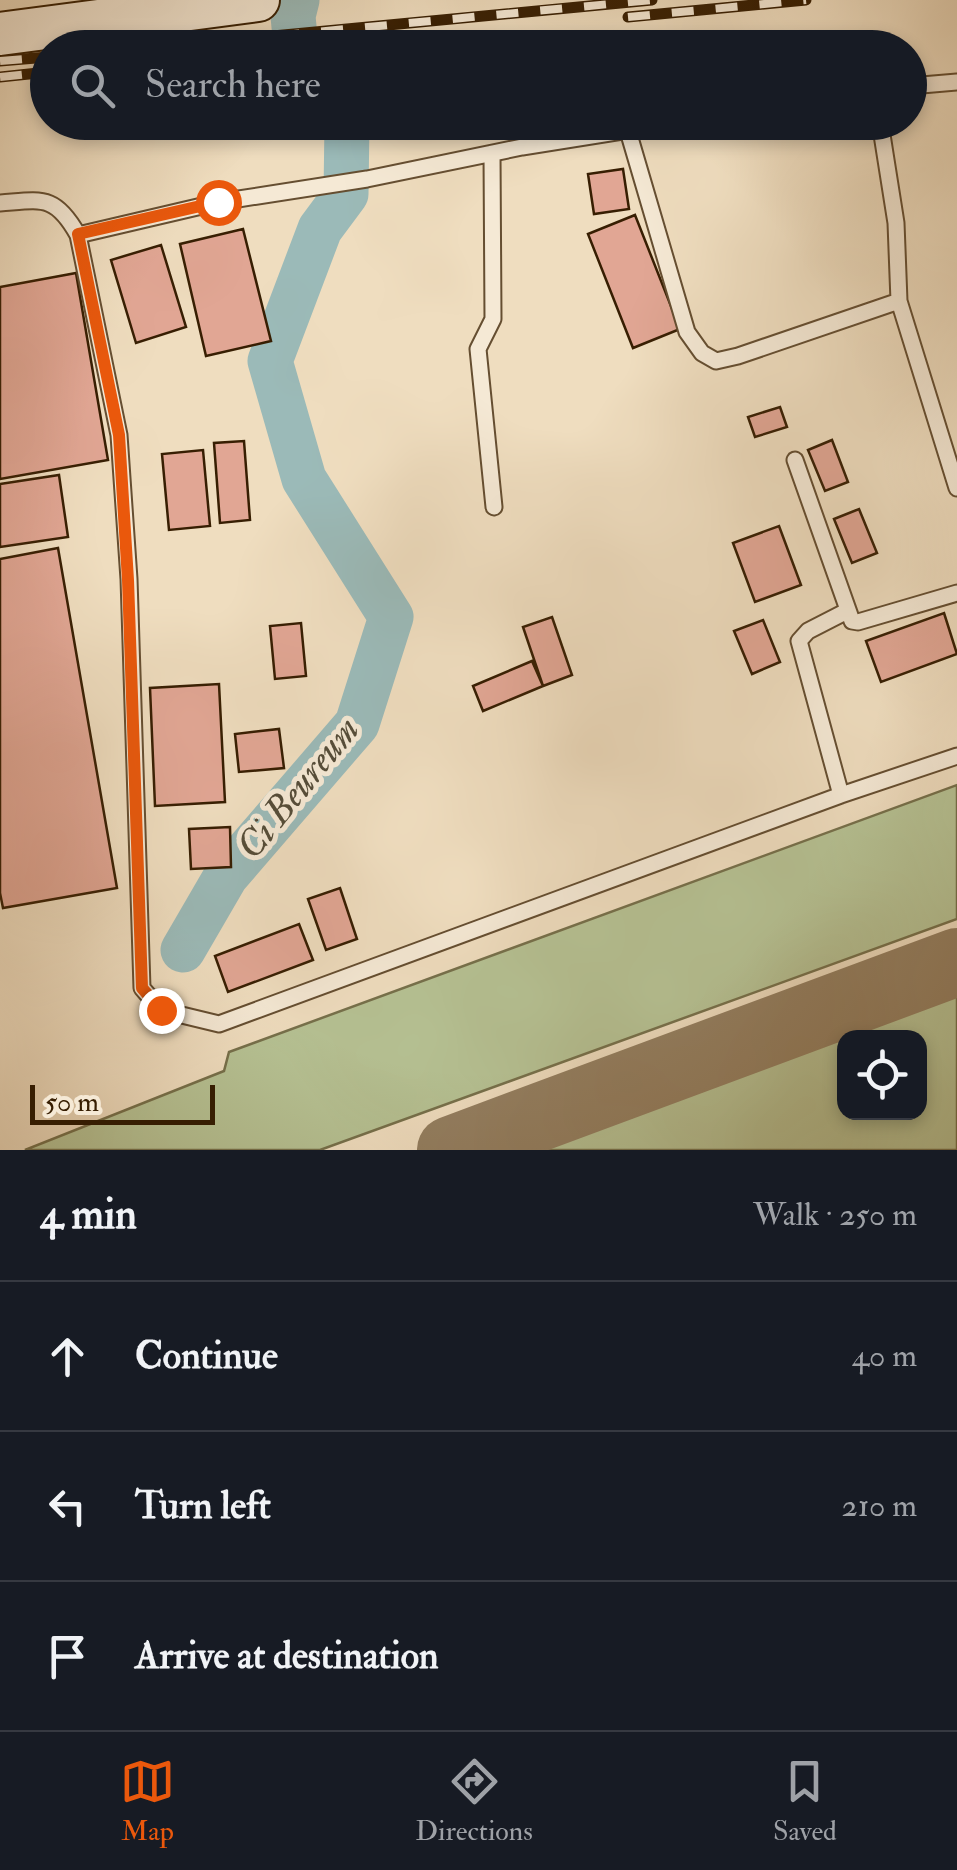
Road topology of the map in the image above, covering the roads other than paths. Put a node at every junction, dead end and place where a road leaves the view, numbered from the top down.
1 (258, 0) edge
2 (30, 30) edge
3 (30, 30) edge
4 (0, 34) edge
5 (957, 82) edge
6 (927, 85) edge
7 (575, 140) edge
8 (631, 140) edge
9 (883, 140) edge
10 (492, 154) junction
11 (0, 203) edge
12 (78, 234) junction
13 (898, 300) junction
14 (795, 460) dead end
15 (957, 488) edge
16 (494, 506) dead end
17 (957, 593) edge
18 (847, 612) junction
19 (957, 756) edge
20 (841, 795) junction

1 - 2 street
3 - 4 street
5 - 6 lane
7 - 10 lane
8 - 13 lane
9 - 13 lane
10 - 12 lane
10 - 16 lane
11 - 12 lane
12 - 20 lane
13 - 15 lane
14 - 18 lane
17 - 18 lane
18 - 20 lane
19 - 20 lane

